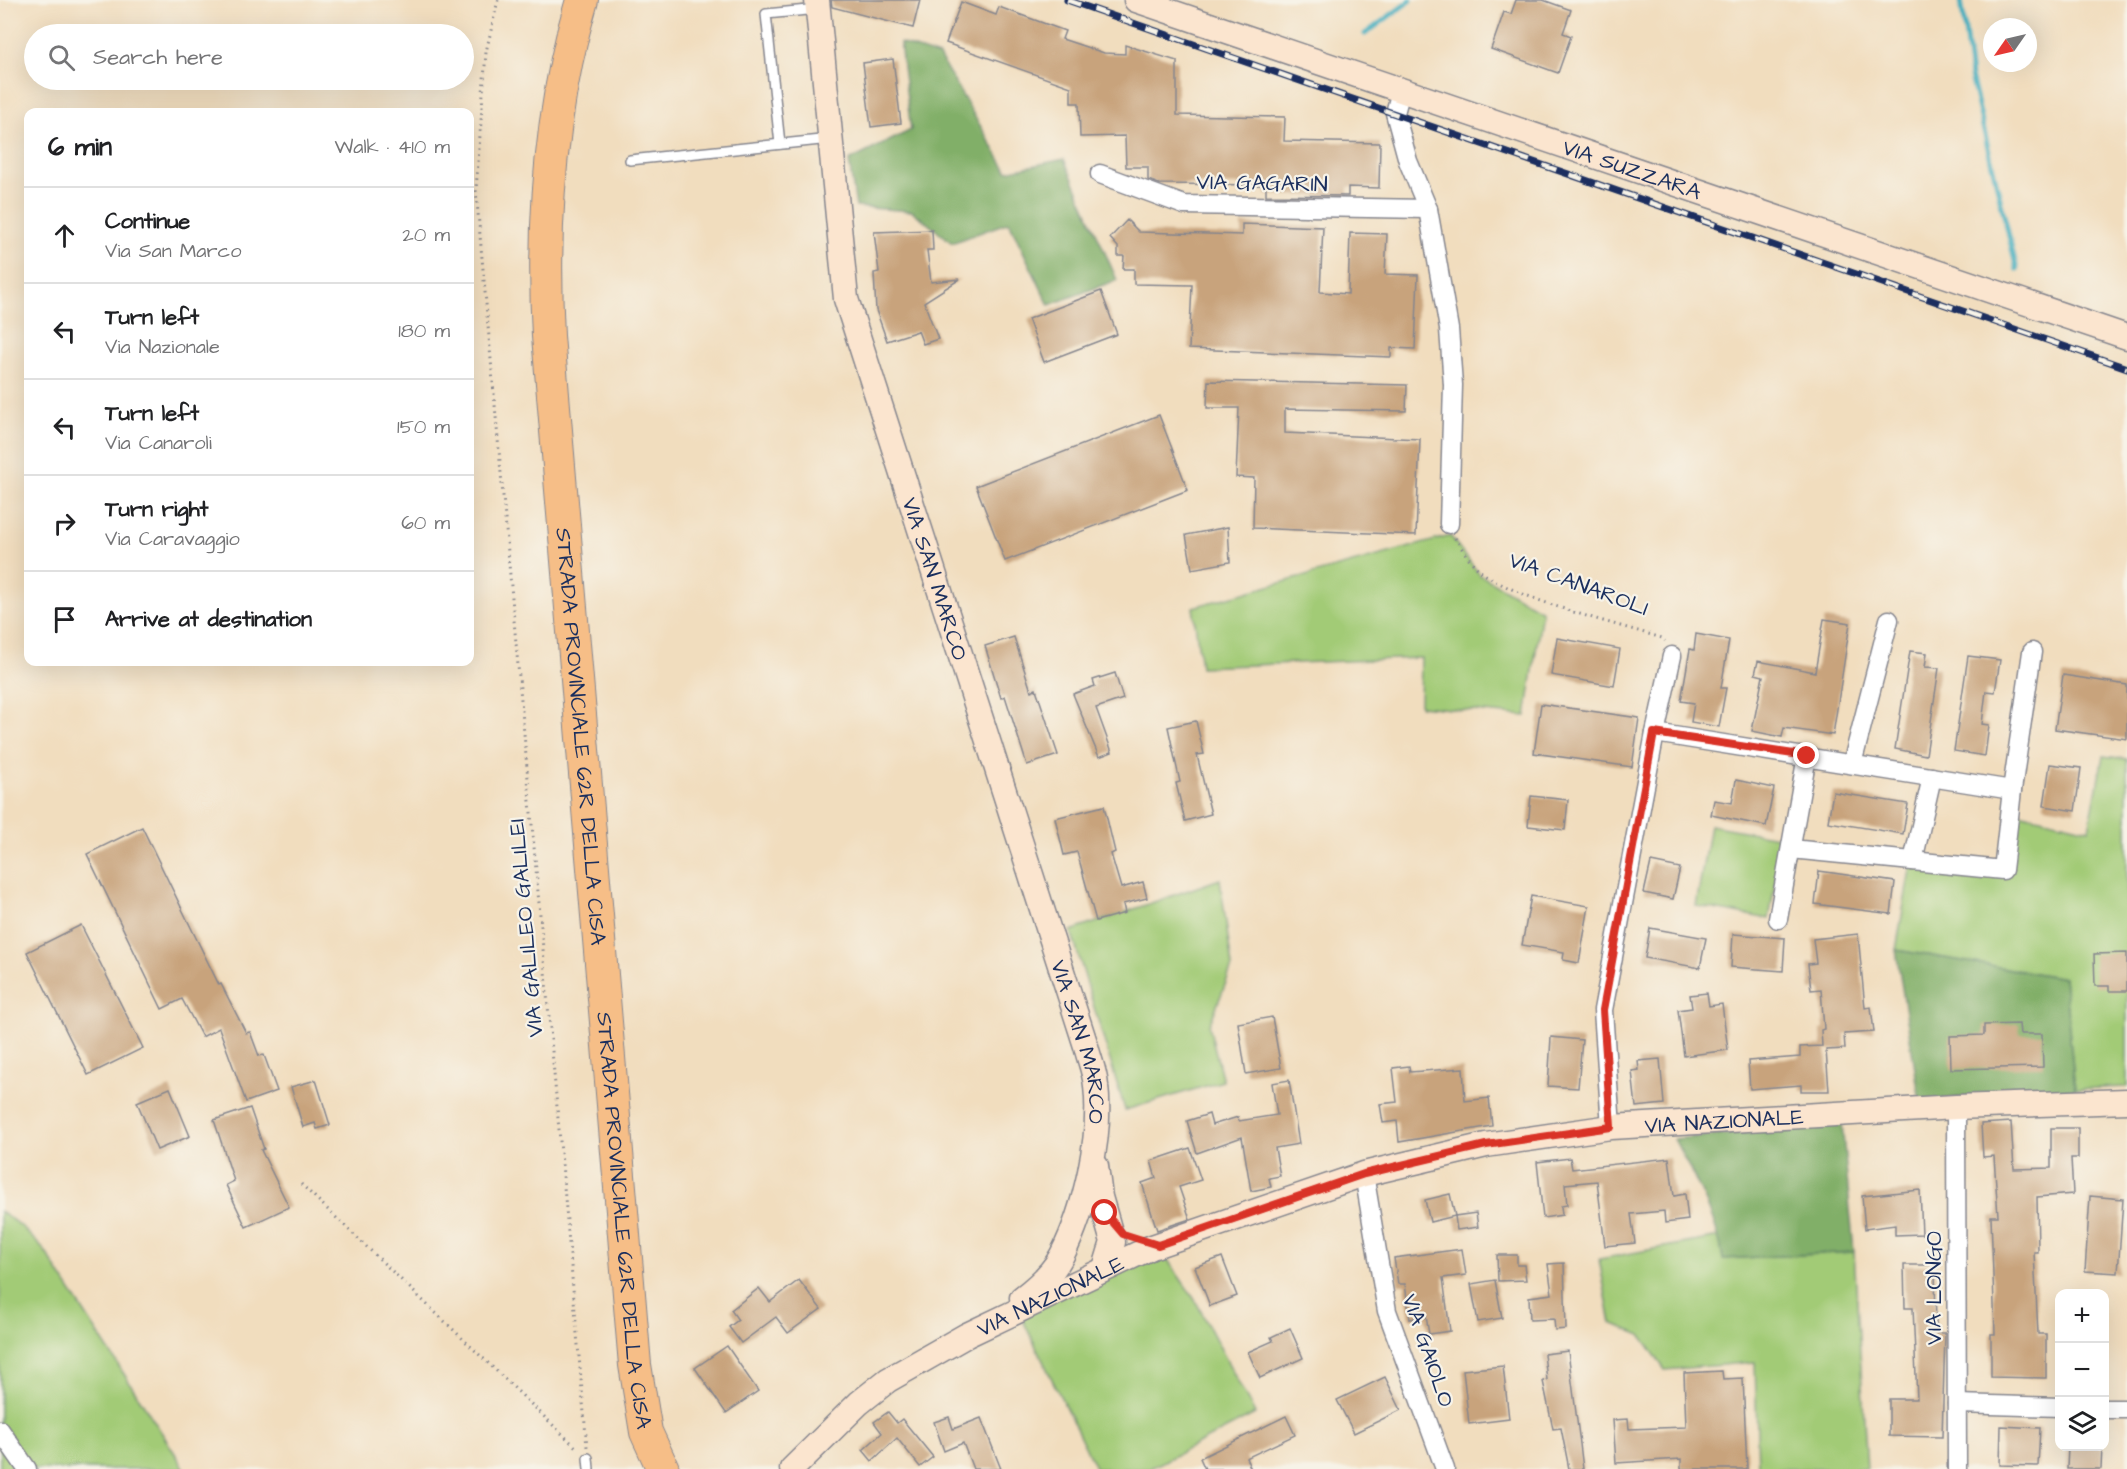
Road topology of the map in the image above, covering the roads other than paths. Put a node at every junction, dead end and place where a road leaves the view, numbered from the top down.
1 (582, 0) edge
2 (1136, 0) edge
3 (817, 5) edge
4 (1401, 91) junction
5 (830, 139) junction
6 (780, 144) junction
7 (630, 160) dead end
8 (1100, 174) dead end
9 (1428, 209) junction
10 (2127, 337) edge
11 (1449, 524) road end
12 (1888, 620) dead end
13 (2032, 652) dead end
14 (1672, 656) road end
15 (1654, 733) junction
16 (1807, 756) junction
17 (1852, 764) junction
18 (1932, 777) junction
19 (2012, 790) junction
20 (1791, 849) junction
21 (1912, 861) junction
22 (1779, 918) dead end
23 (2127, 1101) edge
24 (1956, 1107) junction
25 (1611, 1127) junction
26 (1093, 1148) junction
27 (1364, 1174) junction
28 (1105, 1213) junction
29 (1076, 1222) junction
30 (1158, 1245) junction
31 (1099, 1270) junction
32 (999, 1319) junction
33 (1957, 1404) junction
34 (2055, 1407) edge
35 (2109, 1409) edge
36 (2127, 1409) edge
37 (0, 1430) edge
38 (588, 1458) road end
39 (27, 1469) edge
40 (589, 1469) edge
41 (663, 1469) edge
42 (792, 1469) edge
43 (1445, 1469) edge
44 (1957, 1469) edge

1 - 41 highway, STRADA PROVINCIALE 62R DELLA CISA
2 - 4 street, VIA SUZZARA
3 - 5 street, VIA SAN MARCO
3 - 6 lane
4 - 9 street
4 - 10 street, VIA SUZZARA
5 - 6 lane
5 - 26 street, VIA SAN MARCO
6 - 7 lane
8 - 9 street, VIA GAGARIN
9 - 11 street
12 - 17 street
13 - 19 street
14 - 15 street
15 - 16 street
15 - 25 street
16 - 17 street
16 - 20 street
17 - 18 street
18 - 19 street
18 - 21 street
19 - 21 street
20 - 21 street
20 - 22 street
23 - 24 street, VIA NAZIONALE
24 - 25 street, VIA NAZIONALE
24 - 33 street, VIA LONGO
25 - 27 street, VIA NAZIONALE
26 - 28 street, VIA SAN MARCO
26 - 29 street, VIA SAN MARCO
27 - 30 street, VIA NAZIONALE
27 - 43 street, VIA GAIOLO
28 - 30 street
28 - 31 street, VIA SAN MARCO
29 - 31 street, VIA SAN MARCO
29 - 32 street, VIA SAN MARCO
30 - 31 street, VIA NAZIONALE
31 - 32 street, VIA NAZIONALE
32 - 42 street, VIA NAZIONALE
33 - 34 street
33 - 44 street, VIA LONGO
35 - 36 street
37 - 39 street
38 - 40 lane

